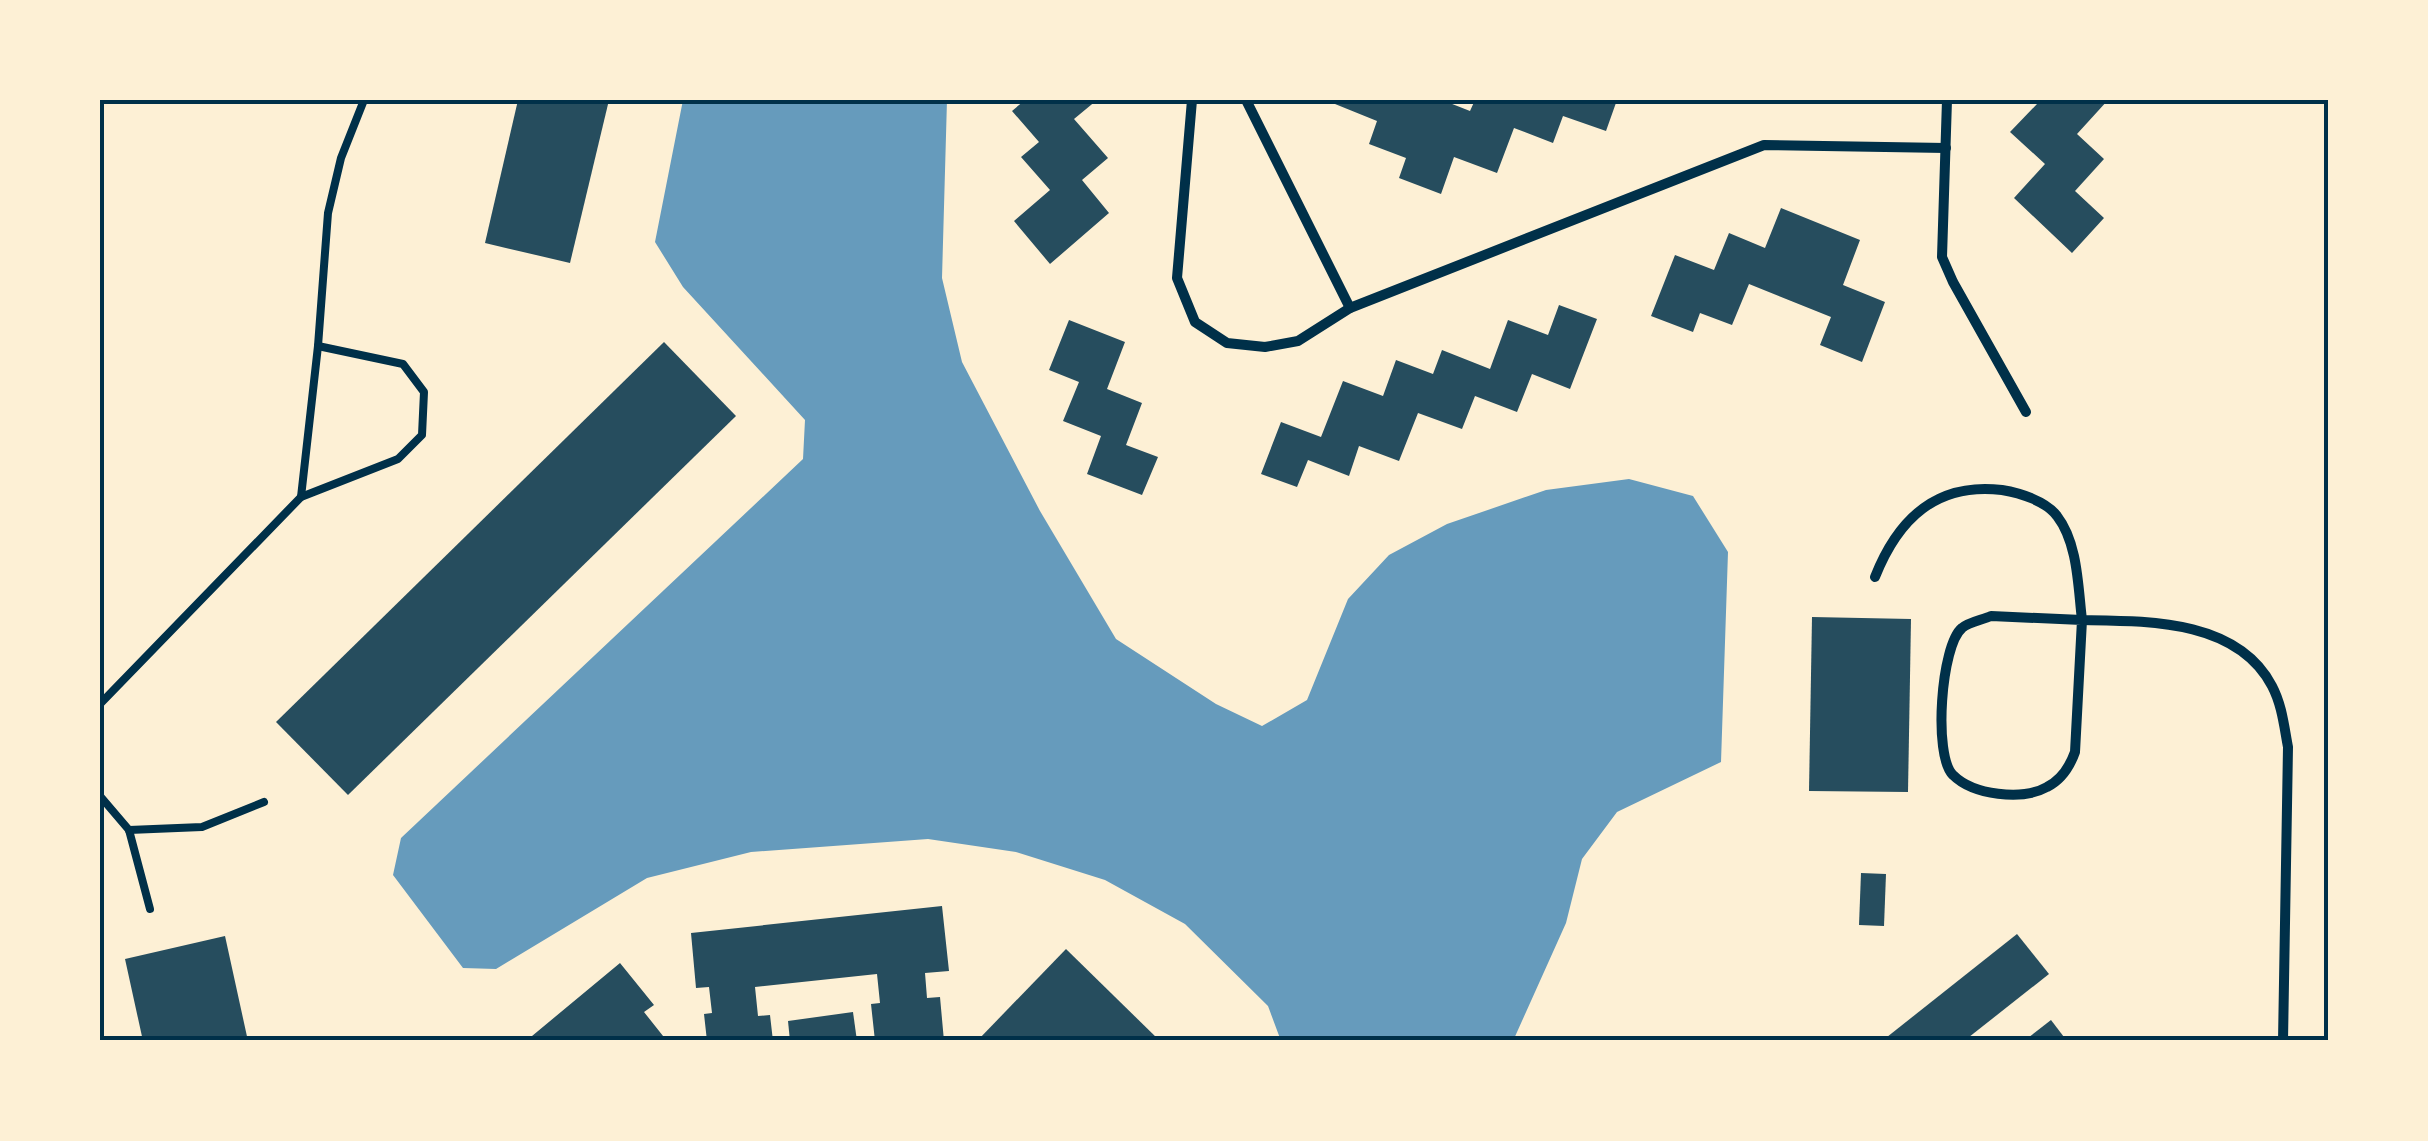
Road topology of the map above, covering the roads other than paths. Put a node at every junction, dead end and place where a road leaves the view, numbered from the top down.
1 (364, 100) edge
2 (1192, 100) edge
3 (1246, 100) edge
4 (1947, 100) edge
5 (1946, 148) junction
6 (1350, 308) junction
7 (318, 346) junction
8 (2026, 412) dead end
9 (301, 496) junction
10 (1875, 577) dead end
11 (2082, 620) junction
12 (100, 704) edge
13 (100, 796) edge
14 (264, 802) dead end
15 (129, 830) junction
16 (150, 909) dead end
17 (2284, 1041) edge

1 - 7 lane
2 - 6 street
3 - 6 street
4 - 5 street
5 - 6 street
5 - 8 street
7 - 9 lane
7 - 9 lane
9 - 12 lane
10 - 11 street
11 - 11 street
11 - 17 street
13 - 15 lane
14 - 15 lane
15 - 16 lane

